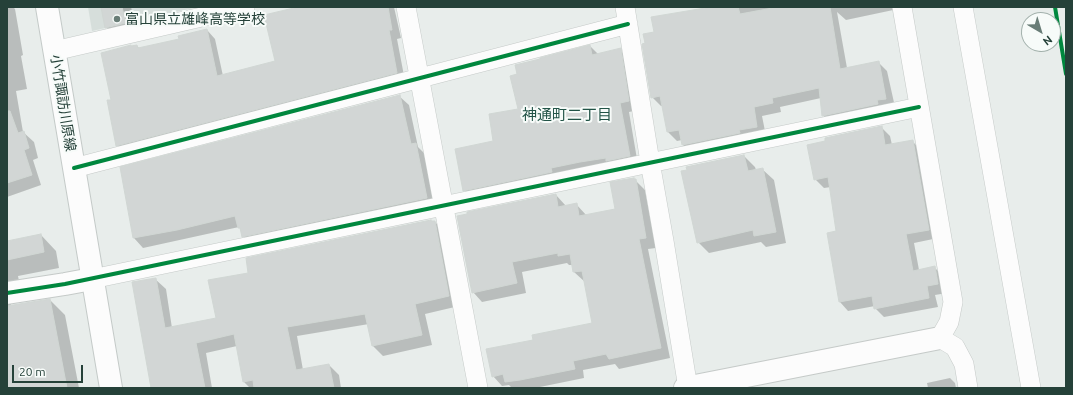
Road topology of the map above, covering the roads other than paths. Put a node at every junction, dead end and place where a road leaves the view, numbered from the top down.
1 (47, 7) edge
2 (245, 7) edge
3 (406, 7) edge
4 (902, 7) edge
5 (963, 7) edge
6 (627, 16) edge
7 (54, 51) junction
8 (419, 79) junction
9 (919, 107) junction
10 (650, 162) junction
11 (74, 168) junction
12 (443, 205) junction
13 (92, 278) junction
14 (7, 293) edge
15 (940, 338) junction
16 (111, 388) edge
17 (478, 388) edge
18 (687, 388) edge
19 (968, 388) edge
20 (1031, 388) edge

1 - 7 main road, 小竹諏訪川原線
2 - 7 street
3 - 8 street
4 - 9 street
5 - 20 street
6 - 8 street
6 - 10 street
7 - 11 main road, 小竹諏訪川原線
8 - 11 street
8 - 12 street
9 - 10 street
9 - 15 street
10 - 12 street
10 - 18 street
11 - 13 main road, 小竹諏訪川原線
12 - 13 street
12 - 17 street
13 - 14 main road
13 - 16 main road, 小竹諏訪川原線
15 - 18 main road
15 - 19 street

